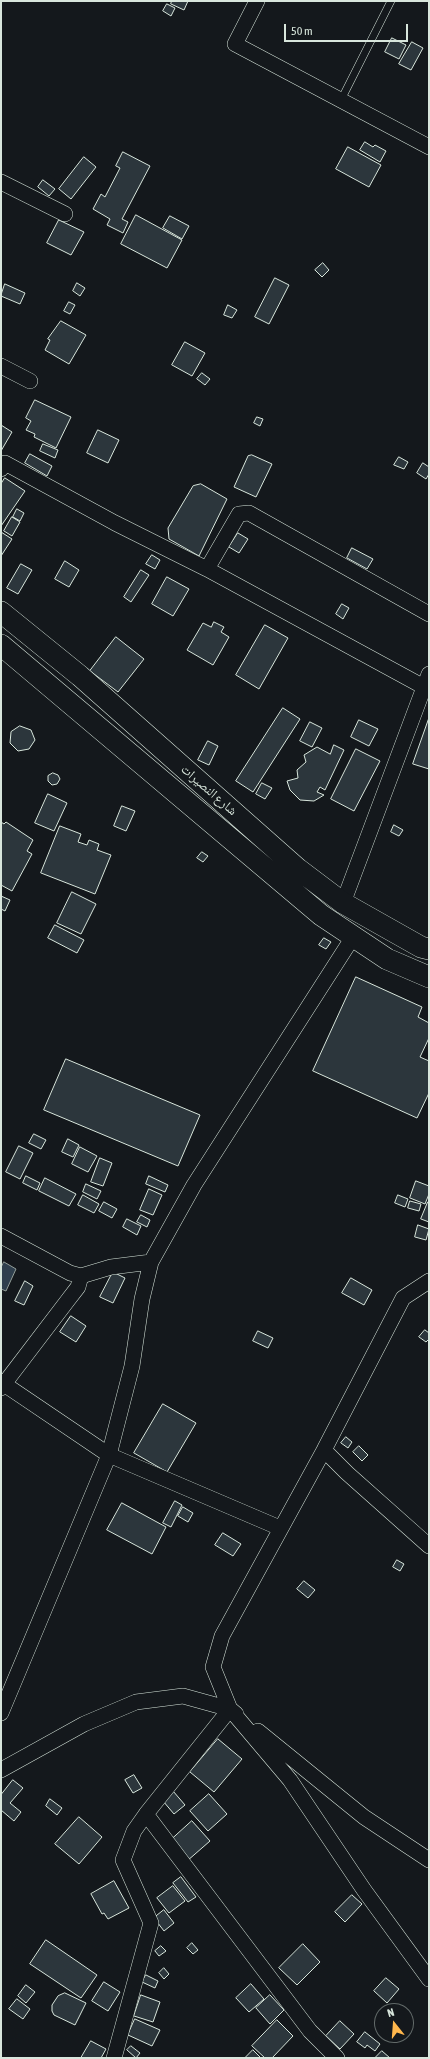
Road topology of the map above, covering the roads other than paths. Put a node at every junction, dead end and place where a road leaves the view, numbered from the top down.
1 (257, 1) edge
2 (391, 1) edge
3 (341, 100) junction
4 (429, 147) edge
5 (1, 182) edge
6 (64, 214) dead end
7 (1, 366) edge
8 (30, 381) dead end
9 (1, 469) edge
10 (207, 569) junction
11 (1, 612) edge
12 (429, 614) edge
13 (1, 645) edge
14 (426, 681) edge
15 (343, 903) junction
16 (353, 937) junction
17 (429, 949) edge
18 (429, 977) edge
19 (1, 1236) edge
20 (151, 1262) junction
21 (81, 1276) junction
22 (429, 1281) edge
23 (2, 1385) edge
24 (324, 1450) junction
25 (109, 1455) junction
26 (280, 1528) junction
27 (429, 1546) edge
28 (230, 1709) junction
29 (1, 1713) edge
30 (1, 1770) edge
31 (146, 1814) junction
32 (429, 1860) edge
33 (429, 1980) edge
34 (114, 2058) edge
35 (337, 2058) edge

1 - 3 street
2 - 3 lane
3 - 4 street
5 - 6 street
7 - 8 street
9 - 10 street
10 - 12 street
10 - 14 street
11 - 15 main road, شارع النصيرات
13 - 16 main road, شارع النصيرات
14 - 15 street
15 - 17 main road, شارع النصيرات
16 - 18 main road, شارع النصيرات
16 - 20 street
19 - 21 street
20 - 21 street
20 - 25 street
21 - 23 street
22 - 24 street
23 - 25 street
24 - 26 street
24 - 27 street
25 - 26 street
25 - 29 street
26 - 28 street
28 - 30 street
28 - 31 street
28 - 32 street
28 - 33 street
31 - 34 street
31 - 35 street

